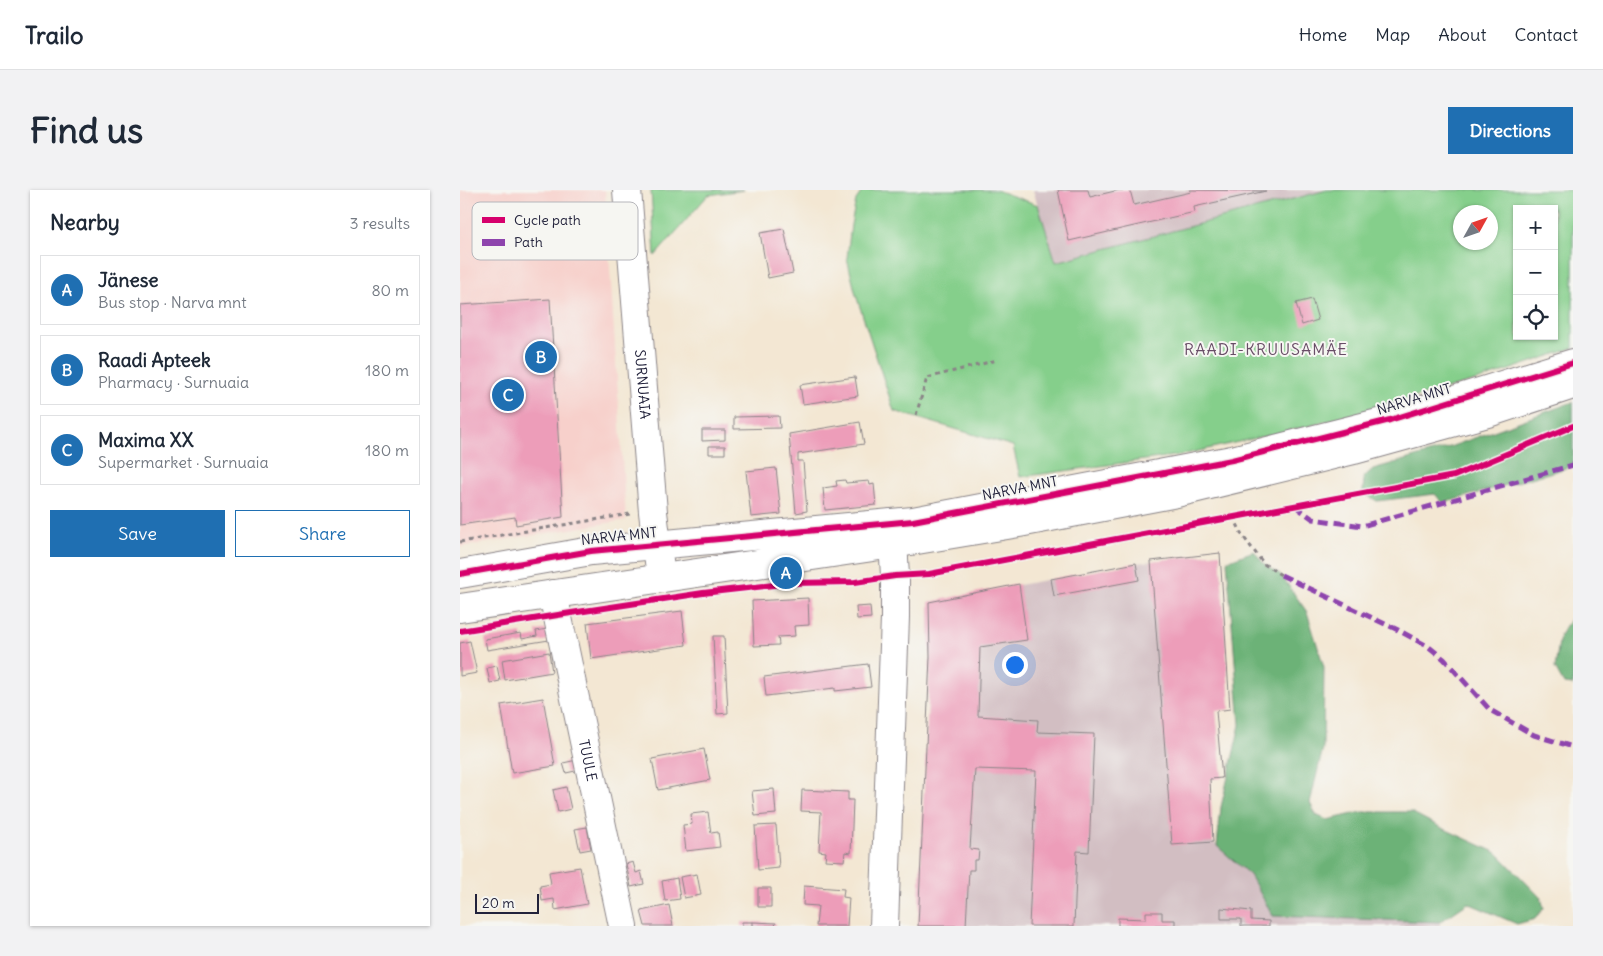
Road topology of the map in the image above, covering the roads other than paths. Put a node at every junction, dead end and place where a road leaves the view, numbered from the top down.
1 (633, 260) edge
2 (1573, 363) edge
3 (1573, 385) edge
4 (893, 534) junction
5 (656, 544) junction
6 (460, 574) edge
7 (661, 578) junction
8 (553, 594) junction
9 (460, 608) edge
10 (623, 926) edge
11 (884, 926) edge

1 - 5 main road, SURNUAIA
2 - 4 main road, NARVA MNT
3 - 4 main road, NARVA MNT
4 - 5 main road, NARVA MNT
4 - 7 main road, NARVA MNT
4 - 11 main road
5 - 6 main road, NARVA MNT
5 - 7 main road, SURNUAIA
7 - 8 main road, NARVA MNT
8 - 9 main road, NARVA MNT
8 - 10 main road, TUULE

